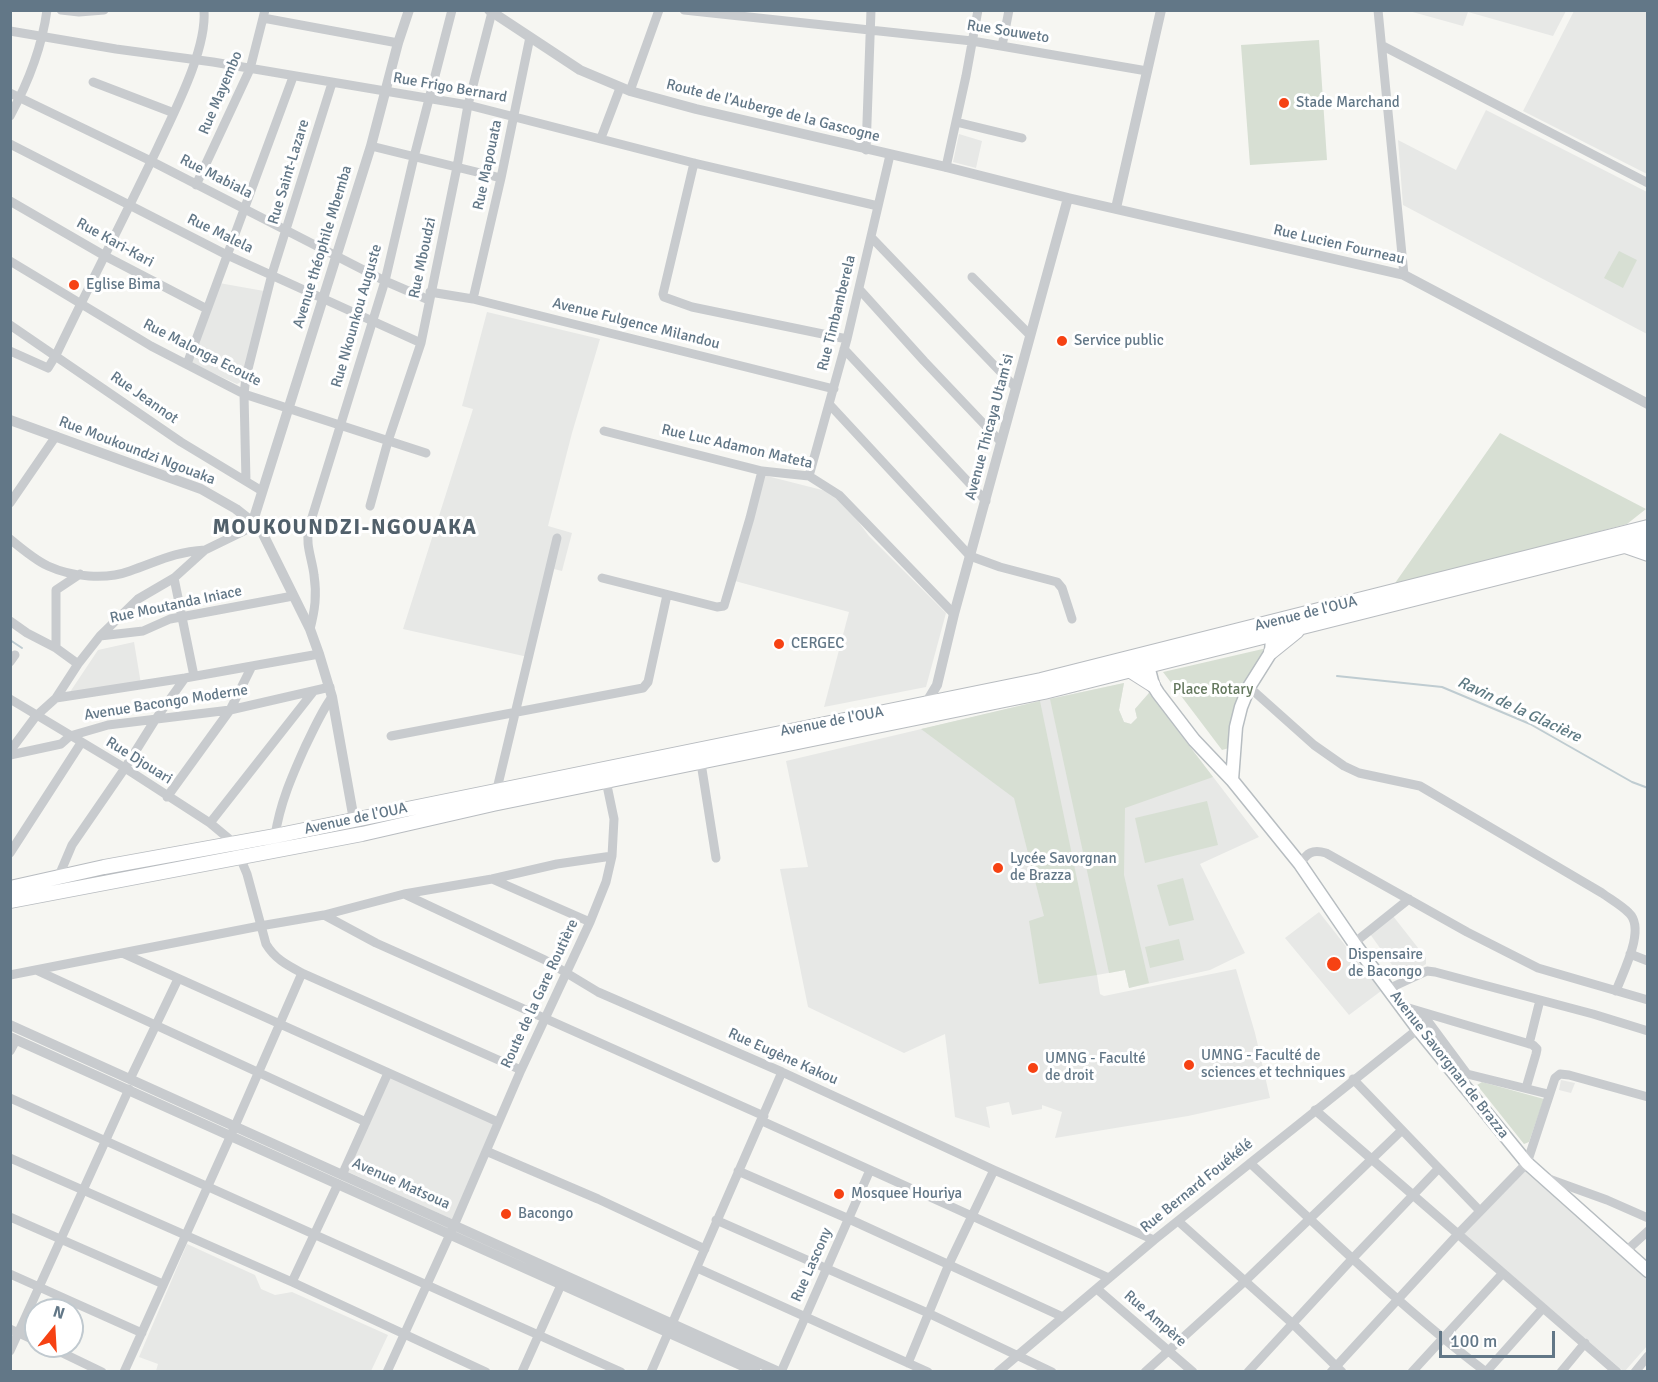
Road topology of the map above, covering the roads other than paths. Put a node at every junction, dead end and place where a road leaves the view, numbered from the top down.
1 (47, 10) edge
2 (61, 10) edge
3 (104, 10) edge
4 (204, 10) edge
5 (408, 10) edge
6 (452, 10) edge
7 (659, 10) edge
8 (684, 10) edge
9 (871, 10) edge
10 (978, 10) edge
11 (1009, 10) edge
12 (1161, 10) edge
13 (1378, 10) edge
14 (490, 11) edge
15 (264, 14) edge
16 (870, 29) junction
17 (10, 31) edge
18 (44, 36) junction
19 (530, 37) junction
20 (972, 42) junction
21 (398, 44) junction
22 (1002, 46) junction
23 (1383, 46) junction
24 (195, 60) junction
25 (250, 69) junction
26 (1147, 71) junction
27 (293, 77) junction
28 (93, 82) dead end
29 (332, 83) junction
30 (625, 89) junction
31 (385, 91) junction
32 (10, 93) edge
33 (20, 98) junction
34 (430, 98) junction
35 (468, 105) junction
36 (174, 113) junction
37 (514, 115) junction
38 (10, 116) edge
39 (956, 122) junction
40 (601, 138) junction
41 (1022, 138) dead end
42 (10, 144) edge
43 (370, 146) junction
44 (866, 150) junction
45 (890, 155) junction
46 (414, 157) junction
47 (151, 160) junction
48 (694, 163) junction
49 (457, 167) junction
50 (946, 167) junction
51 (501, 178) junction
52 (1647, 183) edge
53 (196, 185) junction
54 (1068, 198) junction
55 (10, 201) edge
56 (129, 206) junction
57 (878, 206) junction
58 (244, 208) junction
59 (1116, 208) junction
60 (288, 229) junction
61 (871, 237) junction
62 (336, 254) junction
63 (227, 255) junction
64 (105, 256) junction
65 (10, 261) edge
66 (272, 274) junction
67 (1404, 275) junction
68 (972, 276) dead end
69 (385, 280) junction
70 (859, 289) junction
71 (430, 296) junction
72 (322, 298) junction
73 (473, 299) junction
74 (81, 302) junction
75 (207, 309) junction
76 (372, 322) junction
77 (10, 325) edge
78 (1030, 335) junction
79 (421, 343) junction
80 (845, 344) junction
81 (10, 351) edge
82 (56, 356) junction
83 (187, 364) junction
84 (1016, 388) junction
85 (834, 389) junction
86 (244, 394) junction
87 (1647, 404) edge
88 (830, 405) junction
89 (288, 410) junction
90 (10, 420) edge
91 (341, 426) junction
92 (604, 431) dead end
93 (56, 436) junction
94 (388, 441) junction
95 (1001, 442) junction
96 (426, 453) dead end
97 (762, 471) junction
98 (809, 476) junction
99 (246, 481) junction
100 (262, 491) junction
101 (12, 499) edge
102 (986, 501) junction
103 (370, 506) dead end
104 (1647, 518) edge
105 (254, 521) junction
106 (1641, 528) edge
107 (557, 538) dead end
108 (10, 539) edge
109 (1647, 540) edge
110 (1623, 546) junction
111 (205, 550) junction
112 (1647, 554) edge
113 (970, 556) junction
114 (80, 574) junction
115 (174, 578) junction
116 (602, 578) dead end
117 (667, 594) junction
118 (293, 596) junction
119 (954, 614) junction
120 (180, 618) junction
121 (1072, 619) dead end
122 (10, 621) edge
123 (1304, 626) junction
124 (310, 628) junction
125 (1273, 628) junction
126 (100, 636) junction
127 (56, 648) junction
128 (1271, 652) junction
129 (320, 654) junction
130 (1147, 660) junction
131 (78, 664) junction
132 (942, 664) junction
133 (252, 666) junction
134 (1131, 670) junction
135 (190, 677) junction
136 (1153, 685) junction
137 (1249, 687) junction
138 (313, 692) junction
139 (331, 692) junction
140 (56, 698) junction
141 (10, 699) edge
142 (960, 703) junction
143 (230, 710) junction
144 (926, 710) junction
145 (516, 712) junction
146 (36, 716) junction
147 (155, 720) junction
148 (70, 736) junction
149 (391, 736) dead end
150 (81, 742) junction
151 (10, 753) edge
152 (700, 763) junction
153 (125, 768) junction
154 (605, 775) junction
155 (1232, 780) junction
156 (497, 790) junction
157 (167, 797) junction
158 (493, 804) junction
159 (354, 820) junction
160 (210, 824) junction
161 (275, 836) junction
162 (234, 843) junction
163 (10, 853) edge
164 (612, 856) junction
165 (241, 858) junction
166 (716, 858) dead end
167 (1300, 864) junction
168 (57, 878) junction
169 (492, 879) junction
170 (10, 888) edge
171 (404, 894) junction
172 (1409, 899) junction
173 (10, 901) edge
174 (324, 915) junction
175 (590, 922) junction
176 (260, 926) junction
177 (1354, 942) junction
178 (122, 953) junction
179 (1630, 954) junction
180 (1647, 961) edge
181 (36, 970) junction
182 (566, 971) junction
183 (302, 972) junction
184 (10, 975) edge
185 (178, 979) junction
186 (1388, 988) junction
187 (1616, 990) junction
188 (1540, 1000) junction
189 (1647, 1000) edge
190 (1402, 1006) junction
191 (1421, 1012) junction
192 (545, 1017) junction
193 (10, 1025) edge
194 (278, 1025) junction
195 (154, 1026) junction
196 (1418, 1029) junction
197 (1647, 1031) edge
198 (13, 1038) edge
199 (1529, 1044) junction
200 (10, 1052) edge
201 (521, 1070) junction
202 (258, 1072) junction
203 (782, 1072) junction
204 (388, 1073) junction
205 (1353, 1079) junction
206 (129, 1084) junction
207 (1526, 1088) junction
208 (1548, 1094) junction
209 (10, 1098) edge
210 (1647, 1098) edge
211 (1315, 1110) junction
212 (763, 1118) junction
213 (366, 1122) junction
214 (498, 1122) junction
215 (233, 1130) junction
216 (1401, 1131) junction
217 (105, 1141) junction
218 (486, 1151) junction
219 (10, 1158) edge
220 (1372, 1160) junction
221 (1250, 1162) junction
222 (1527, 1163) junction
223 (1438, 1169) junction
224 (870, 1170) junction
225 (994, 1170) junction
226 (738, 1171) junction
227 (1544, 1178) junction
228 (340, 1179) junction
229 (208, 1186) junction
230 (82, 1190) junction
231 (1414, 1195) junction
232 (1480, 1211) junction
233 (972, 1216) junction
234 (10, 1217) edge
235 (1647, 1218) edge
236 (849, 1219) junction
237 (1310, 1219) junction
238 (717, 1220) junction
239 (1178, 1221) junction
240 (452, 1229) junction
241 (1647, 1231) edge
242 (314, 1233) junction
243 (1459, 1233) junction
244 (185, 1235) junction
245 (62, 1239) junction
246 (1154, 1240) junction
247 (705, 1249) junction
248 (1625, 1252) junction
249 (1353, 1258) junction
250 (949, 1264) junction
251 (697, 1268) junction
252 (827, 1268) junction
253 (1647, 1271) edge
254 (1503, 1273) junction
255 (10, 1274) edge
256 (1109, 1278) junction
257 (292, 1282) junction
258 (1244, 1282) junction
259 (163, 1284) junction
260 (426, 1284) junction
261 (561, 1285) junction
262 (40, 1287) junction
263 (1097, 1289) junction
264 (1398, 1299) junction
265 (1543, 1308) junction
266 (928, 1313) junction
267 (805, 1317) junction
268 (1063, 1317) junction
269 (1293, 1324) junction
270 (670, 1329) junction
271 (15, 1331) edge
272 (142, 1333) junction
273 (404, 1334) junction
274 (538, 1334) junction
275 (1442, 1338) junction
276 (1585, 1344) junction
277 (1169, 1350) junction
278 (10, 1351) edge
279 (1016, 1356) junction
280 (1647, 1356) edge
281 (74, 1358) edge
282 (908, 1363) junction
283 (1336, 1370) edge
284 (102, 1371) edge
285 (124, 1371) edge
286 (387, 1371) edge
287 (486, 1371) edge
288 (522, 1371) edge
289 (621, 1371) edge
290 (651, 1371) edge
291 (756, 1371) edge
292 (780, 1371) edge
293 (928, 1371) edge
294 (998, 1371) edge
295 (1052, 1371) edge
296 (1145, 1371) edge
297 (1193, 1371) edge
298 (1248, 1371) edge
299 (1412, 1371) edge
300 (1486, 1371) edge
301 (1561, 1371) edge
302 (1617, 1371) edge
303 (1635, 1371) edge

1 - 18 street
2 - 3 street
4 - 24 street
5 - 21 street, Avenue théophile Mbemba
6 - 34 street, Rue Nkounkou Auguste
7 - 30 street
8 - 16 street, Rue Souweto
9 - 16 street
10 - 20 street
11 - 22 street
12 - 26 street
13 - 23 street
14 - 19 street, Route de l'Auberge de la Gascogne
14 - 35 street, Rue Mboudzi
15 - 21 street
15 - 25 street, Rue Mayembo
16 - 20 street, Rue Souweto
16 - 44 street
17 - 18 street, Rue Frigo Bernard
18 - 24 street, Rue Frigo Bernard
18 - 33 street
19 - 30 street, Route de l'Auberge de la Gascogne
19 - 37 street, Rue Mapouata
20 - 22 street, Rue Souweto
20 - 39 street
21 - 31 street, Avenue théophile Mbemba
22 - 26 street, Rue Souweto
23 - 52 street
23 - 67 street
24 - 25 street, Rue Frigo Bernard
24 - 36 street
25 - 27 street, Rue Frigo Bernard
25 - 53 street, Rue Mayembo
26 - 59 street
27 - 29 street, Rue Frigo Bernard
27 - 58 street
28 - 36 street
29 - 31 street, Rue Frigo Bernard
29 - 60 street, Rue Saint-Lazare
30 - 40 street
30 - 44 street, Route de l'Auberge de la Gascogne
31 - 34 street, Rue Frigo Bernard
31 - 43 street, Avenue théophile Mbemba
32 - 33 street, Rue Mabiala
33 - 38 street
33 - 47 street, Rue Mabiala
34 - 35 street, Rue Frigo Bernard
34 - 46 street, Rue Nkounkou Auguste
35 - 37 street, Rue Frigo Bernard
35 - 49 street, Rue Mboudzi
36 - 47 street
37 - 40 street, Rue Frigo Bernard
37 - 51 street, Rue Mapouata
39 - 41 street
39 - 50 street
40 - 48 street, Rue Frigo Bernard
42 - 56 street, Rue Malela
43 - 46 street
43 - 62 street, Avenue théophile Mbemba
44 - 45 street, Route de l'Auberge de la Gascogne
45 - 50 street, Route de l'Auberge de la Gascogne
45 - 57 street, Rue Timbamberela
46 - 49 street
46 - 69 street, Rue Nkounkou Auguste
47 - 53 street, Rue Mabiala
47 - 56 street
48 - 57 street, Rue Frigo Bernard
48 - 80 street
49 - 51 street
49 - 71 street, Rue Mboudzi
50 - 54 street, Route de l'Auberge de la Gascogne
51 - 73 street, Rue Mapouata
53 - 58 street, Rue Mabiala
54 - 59 street, Rue Lucien Fourneau
54 - 78 street, Avenue Thicaya Utam'si
55 - 64 street, Rue Kari-Kari
56 - 63 street, Rue Malela
56 - 64 street
57 - 61 street, Rue Timbamberela
58 - 60 street, Rue Mabiala
58 - 63 street
59 - 67 street, Rue Lucien Fourneau
60 - 62 street, Rue Mabiala
60 - 66 street, Rue Saint-Lazare
61 - 70 street, Rue Timbamberela
61 - 84 street
62 - 69 street, Rue Mabiala
62 - 72 street, Avenue théophile Mbemba
63 - 66 street, Rue Malela
63 - 75 street
64 - 74 street
64 - 75 street, Rue Kari-Kari
65 - 74 street, Rue Malonga Ecoute
66 - 72 street, Rue Malela
66 - 86 street, Rue Saint-Lazare
67 - 87 street, Rue Lucien Fourneau
68 - 78 street
69 - 71 street, Rue Mabiala
69 - 76 street, Rue Nkounkou Auguste
70 - 80 street, Rue Timbamberela
70 - 95 street
71 - 73 street, Avenue Fulgence Milandou
71 - 79 street, Rue Mboudzi
72 - 76 street, Rue Malela
72 - 89 street, Avenue théophile Mbemba
73 - 85 street, Avenue Fulgence Milandou
74 - 82 street
74 - 83 street, Rue Malonga Ecoute
75 - 83 street
76 - 79 street, Rue Malela
76 - 91 street, Rue Nkounkou Auguste
77 - 82 street, Rue Jeannot
78 - 84 street, Avenue Thicaya Utam'si
79 - 94 street, Rue Mboudzi
80 - 85 street, Rue Timbamberela
80 - 102 street
81 - 82 street
82 - 99 street, Rue Jeannot
83 - 86 street, Rue Malonga Ecoute
84 - 95 street, Avenue Thicaya Utam'si
85 - 88 street, Rue Timbamberela
86 - 89 street, Rue Malonga Ecoute
86 - 99 street, Rue Saint-Lazare
88 - 98 street, Rue Timbamberela
88 - 113 street
89 - 91 street, Rue Malonga Ecoute
89 - 100 street, Avenue théophile Mbemba
90 - 93 street, Rue Moukoundzi Ngouaka
91 - 94 street, Rue Malonga Ecoute
91 - 124 street, Rue Nkounkou Auguste
92 - 97 street, Rue Luc Adamon Mateta
93 - 101 street
93 - 105 street, Rue Moukoundzi Ngouaka
94 - 96 street, Rue Malonga Ecoute
94 - 103 street, Rue Mboudzi
95 - 102 street, Avenue Thicaya Utam'si
97 - 98 street, Rue Luc Adamon Mateta
97 - 117 street
98 - 119 street, Rue Luc Adamon Mateta
99 - 100 street, Rue Jeannot
100 - 105 street, Avenue théophile Mbemba
102 - 113 street, Avenue Thicaya Utam'si
104 - 106 main road
105 - 111 street
105 - 118 street, Rue Moukoundzi Ngouaka
106 - 125 main road, Avenue de l'OUA
107 - 145 street
108 - 114 street
109 - 110 main road, Avenue de l'OUA
110 - 112 main road
110 - 123 main road, Avenue de l'OUA
111 - 114 street
111 - 115 street
113 - 119 street, Avenue Thicaya Utam'si
113 - 121 street
114 - 127 street
115 - 120 street
115 - 126 street
116 - 117 street
117 - 145 street
118 - 120 street, Rue Moutanda Iniace
118 - 124 street, Rue Moukoundzi Ngouaka
119 - 132 street, Avenue Thicaya Utam'si
120 - 126 street, Rue Moutanda Iniace
120 - 135 street
122 - 127 street
123 - 125 main road, Avenue de l'OUA
123 - 128 main road
124 - 129 street, Rue Moukoundzi Ngouaka
125 - 128 main road
125 - 130 main road, Avenue de l'OUA
126 - 131 street
127 - 131 street
128 - 137 main road
129 - 133 street
129 - 139 street, Rue Moukoundzi Ngouaka
130 - 134 main road, Avenue de l'OUA
130 - 136 main road, Avenue Savorgnan de Brazza
130 - 142 main road, Avenue de l'OUA
131 - 140 street
132 - 142 street, Avenue Thicaya Utam'si
132 - 144 street, Avenue Thicaya Utam'si
133 - 135 street
133 - 143 street
134 - 136 main road
134 - 142 main road, Avenue de l'OUA
135 - 140 street
135 - 147 street
136 - 155 main road, Avenue Savorgnan de Brazza
137 - 155 main road
137 - 179 street
138 - 139 street, Avenue Bacongo Moderne
138 - 143 street, Avenue Bacongo Moderne
138 - 160 street
139 - 159 street, Rue Moukoundzi Ngouaka
139 - 161 street
140 - 146 street
141 - 146 street, Rue Djouari
142 - 144 main road, Avenue de l'OUA
143 - 147 street, Avenue Bacongo Moderne
143 - 157 street
144 - 152 main road, Avenue de l'OUA
144 - 154 main road, Avenue de l'OUA
145 - 149 street
145 - 156 street
146 - 148 street, Rue Djouari
146 - 151 street
147 - 148 street, Avenue Bacongo Moderne
147 - 153 street
148 - 150 street, Rue Djouari
148 - 151 street, Avenue Bacongo Moderne
150 - 153 street, Rue Djouari
150 - 163 street
152 - 154 main road, Avenue de l'OUA
152 - 166 street
153 - 157 street, Rue Djouari
153 - 168 street
154 - 156 main road, Avenue de l'OUA
154 - 158 main road, Avenue de l'OUA
154 - 164 street, Route de la Gare Routière
155 - 167 main road, Avenue Savorgnan de Brazza
156 - 158 street
156 - 159 main road, Avenue de l'OUA
157 - 160 street, Rue Djouari
158 - 165 main road, Avenue de l'OUA
159 - 161 main road, Avenue de l'OUA
160 - 162 street, Rue Djouari
161 - 162 main road, Avenue de l'OUA
162 - 165 street, Rue Djouari
162 - 168 main road, Avenue de l'OUA
164 - 169 street
164 - 175 street, Route de la Gare Routière
165 - 173 main road, Avenue de l'OUA
165 - 176 street, Rue Djouari
167 - 172 street
167 - 177 main road, Avenue Savorgnan de Brazza
168 - 170 main road, Avenue de l'OUA
169 - 171 street
169 - 175 street
171 - 174 street
171 - 182 street, Rue Eugène Kakou
172 - 177 street
172 - 187 street
174 - 176 street
174 - 192 street
175 - 182 street, Route de la Gare Routière
176 - 178 street
176 - 183 street, Rue Djouari
177 - 186 main road, Avenue Savorgnan de Brazza
178 - 181 street
178 - 185 street
179 - 180 street
179 - 187 street
181 - 184 street
181 - 195 street
182 - 192 street, Route de la Gare Routière
182 - 203 street, Rue Eugène Kakou
183 - 194 street
183 - 201 street, Rue Djouari
185 - 194 street
185 - 195 street
186 - 188 street
186 - 190 main road, Avenue Savorgnan de Brazza
187 - 189 street
188 - 197 street
188 - 199 street
190 - 191 street
190 - 196 main road, Avenue Savorgnan de Brazza
191 - 199 street
191 - 207 street
192 - 201 street, Route de la Gare Routière
192 - 212 street
193 - 206 street, Avenue Matsoua
194 - 202 street
194 - 204 street
195 - 202 street
195 - 206 street
196 - 205 street, Rue Bernard Fouékélé
196 - 222 main road, Avenue Savorgnan de Brazza
198 - 200 street
198 - 206 street, Avenue Matsoua
199 - 207 street
201 - 214 street, Route de la Gare Routière
202 - 213 street
202 - 215 street
203 - 212 street
203 - 225 street, Rue Eugène Kakou
204 - 213 street
204 - 214 street
205 - 211 street, Rue Bernard Fouékélé
205 - 216 street
206 - 215 street, Avenue Matsoua
206 - 217 street
207 - 208 street
208 - 210 street
208 - 222 street
209 - 217 street
211 - 220 street
211 - 221 street, Rue Bernard Fouékélé
212 - 224 street
212 - 226 street
213 - 228 street
214 - 218 street, Route de la Gare Routière
215 - 228 street, Avenue Matsoua
215 - 229 street
216 - 220 street
216 - 223 street
217 - 229 street
217 - 230 street
218 - 240 street, Route de la Gare Routière
218 - 247 street
219 - 230 street
220 - 231 street
220 - 237 street
221 - 237 street
221 - 239 street, Rue Bernard Fouékélé
222 - 227 main road, Avenue Savorgnan de Brazza
222 - 232 street
223 - 231 street
223 - 232 street
224 - 233 street
224 - 236 street, Rue Lascony
225 - 233 street
225 - 246 street, Rue Eugène Kakou
226 - 236 street
226 - 238 street
227 - 235 street
227 - 248 main road, Avenue Savorgnan de Brazza
228 - 240 street, Avenue Matsoua
228 - 242 street
229 - 242 street
229 - 244 street
230 - 244 street
230 - 245 street
231 - 243 street
231 - 249 street
232 - 243 street
233 - 250 street
233 - 256 street
234 - 245 street
236 - 250 street
236 - 252 street, Rue Lascony
237 - 249 street
237 - 258 street
238 - 247 street
238 - 252 street
239 - 246 street, Rue Bernard Fouékélé
239 - 258 street
240 - 260 street, Route de la Gare Routière
240 - 261 street, Avenue Matsoua
240 - 270 street, Avenue Matsoua
241 - 248 street
242 - 257 street
242 - 260 street
243 - 254 street
243 - 264 street
244 - 257 street
244 - 259 street
245 - 259 street
245 - 262 street
246 - 256 street, Rue Bernard Fouékélé
247 - 251 street
248 - 253 main road, Avenue Savorgnan de Brazza
249 - 264 street
249 - 269 street
250 - 266 street
250 - 268 street
251 - 267 street
251 - 270 street
252 - 266 street
252 - 267 street, Rue Lascony
254 - 265 street
254 - 275 street
255 - 262 street
256 - 263 street, Rue Bernard Fouékélé
257 - 273 street
258 - 269 street
258 - 277 street
259 - 272 street
260 - 273 street, Route de la Gare Routière
260 - 274 street
261 - 270 street, Avenue Matsoua
261 - 274 street
262 - 271 street
262 - 272 street
263 - 268 street, Rue Bernard Fouékélé
263 - 277 street, Rue Ampère
264 - 275 street
264 - 283 street
265 - 276 street
265 - 300 street
266 - 279 street
266 - 282 street
267 - 282 street
267 - 292 street, Rue Lascony
268 - 279 street, Rue Bernard Fouékélé
269 - 283 street
269 - 298 street
270 - 290 street
270 - 291 street, Avenue Matsoua
270 - 292 street, Avenue Matsoua
271 - 278 street
272 - 285 street
273 - 286 street, Route de la Gare Routière
273 - 287 street
274 - 288 street
274 - 289 street
275 - 299 street
275 - 300 street
276 - 301 street
276 - 302 street
277 - 296 street
277 - 297 street, Rue Ampère
279 - 294 street, Rue Bernard Fouékélé
279 - 295 street
280 - 303 street
281 - 284 street
282 - 293 street

